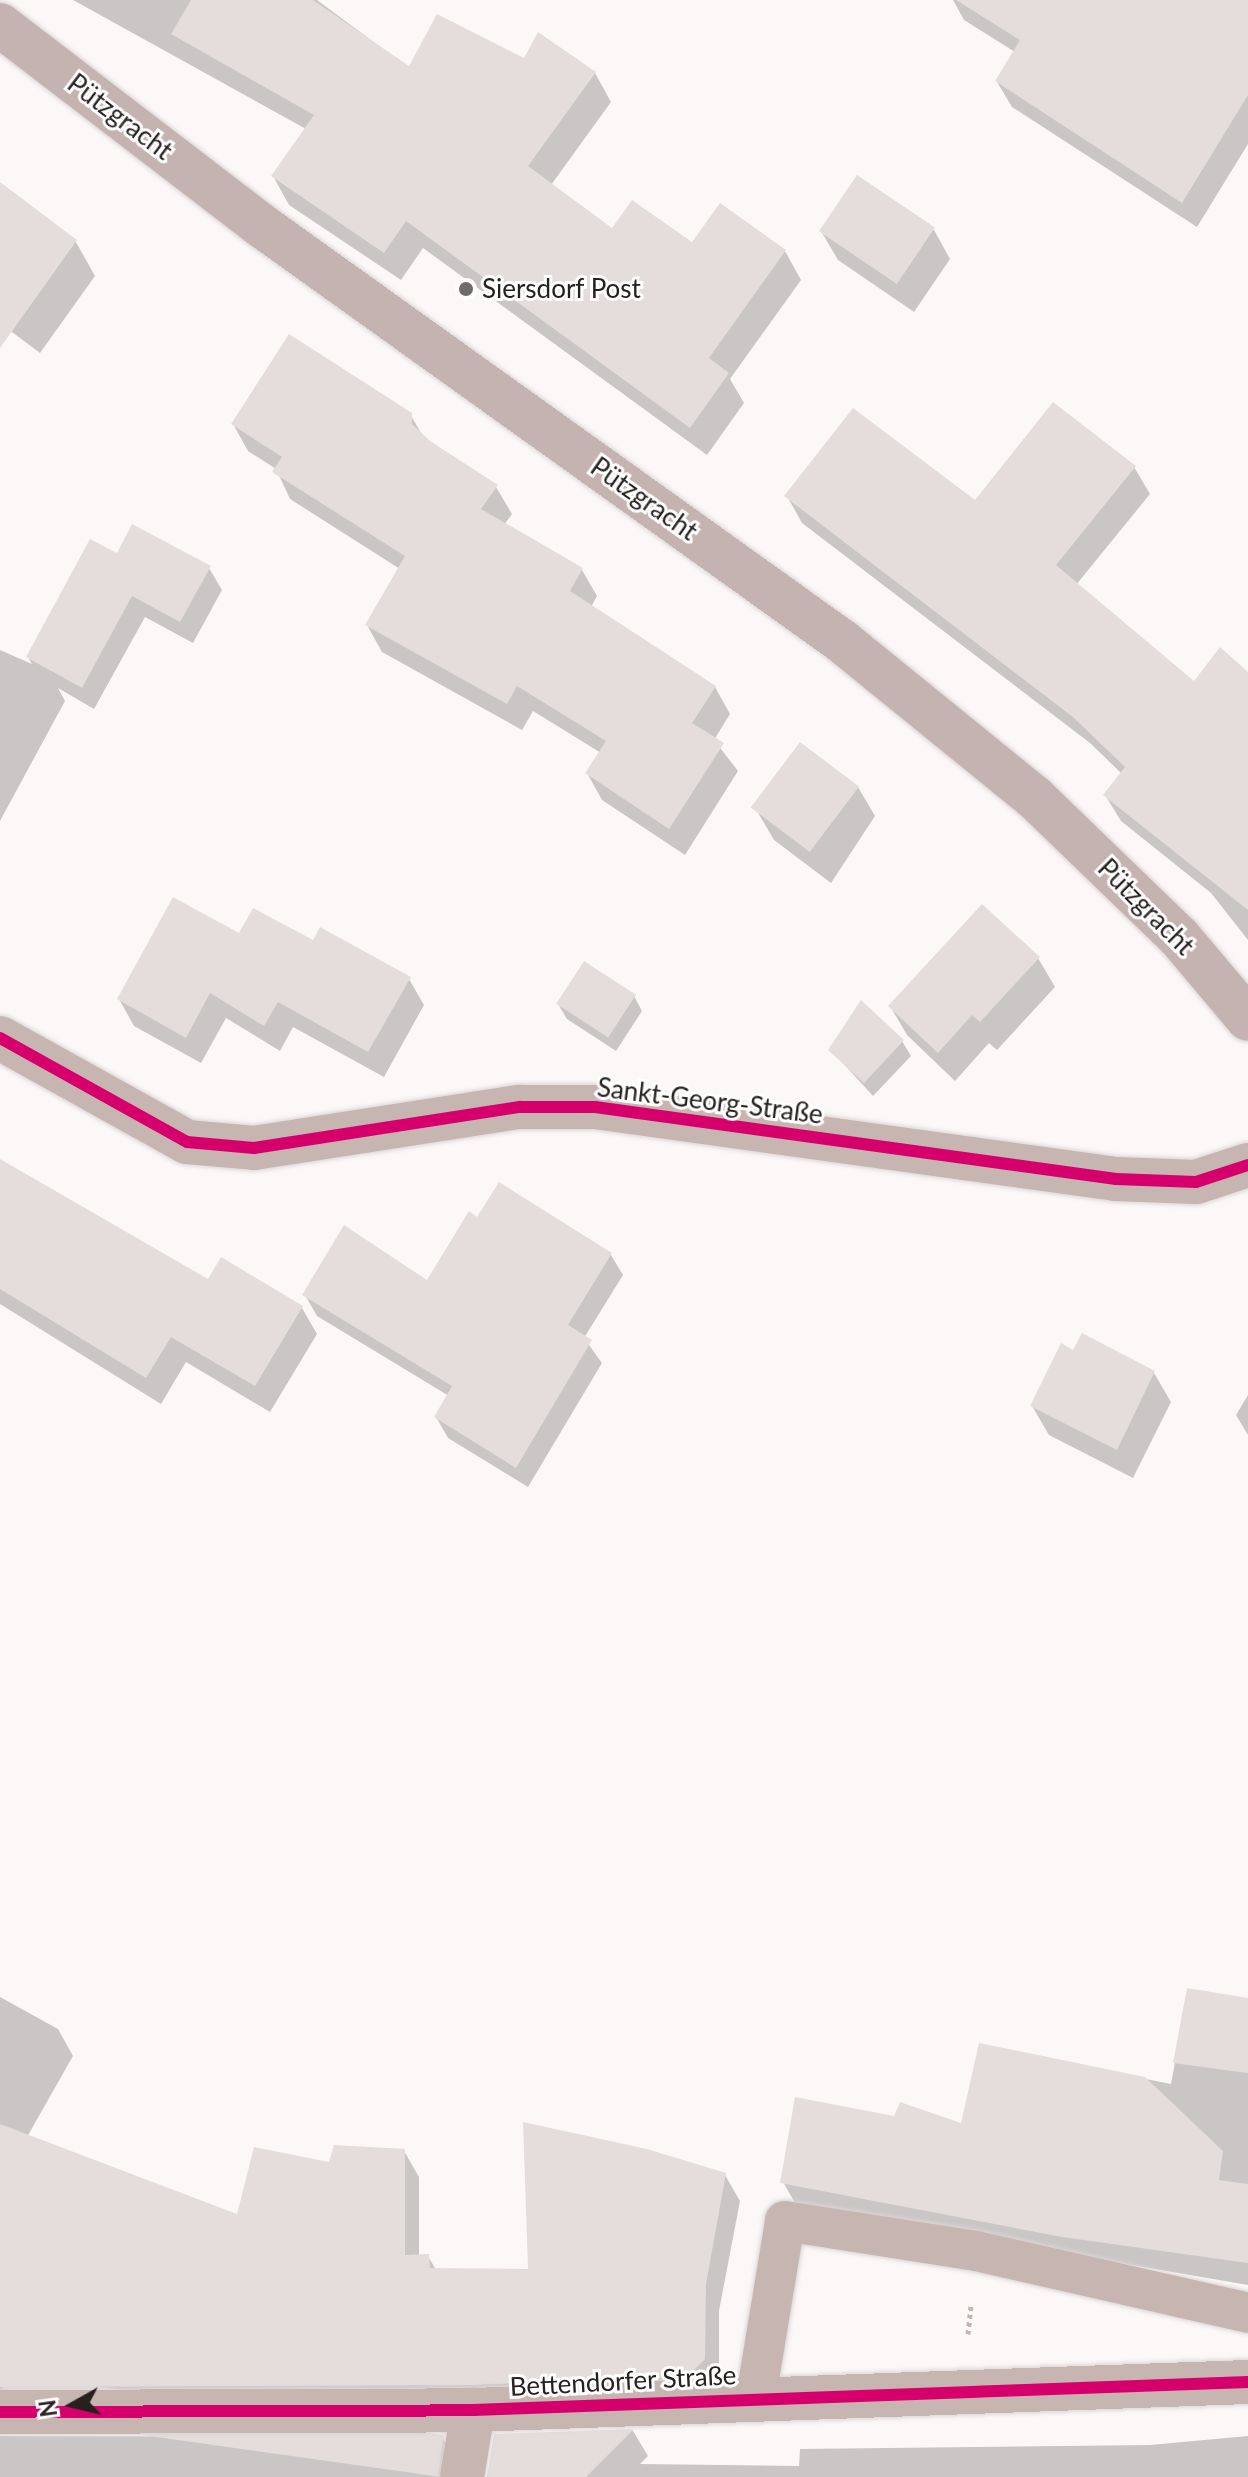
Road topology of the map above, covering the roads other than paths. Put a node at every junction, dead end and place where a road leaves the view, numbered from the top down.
1 (0, 25) edge
2 (1248, 1019) edge
3 (0, 1038) edge
4 (1248, 1165) edge
5 (1248, 2313) edge
6 (1248, 2382) edge
7 (756, 2397) junction
8 (473, 2410) junction
9 (0, 2412) edge
10 (462, 2477) edge

1 - 2 main road, Pützgracht
3 - 4 street, Sankt-Georg-Straße
5 - 7 lane, Bettendorfer Straße
6 - 7 street, Bettendorfer Straße
7 - 8 street, Bettendorfer Straße
8 - 9 street, Bettendorfer Straße
8 - 10 street

